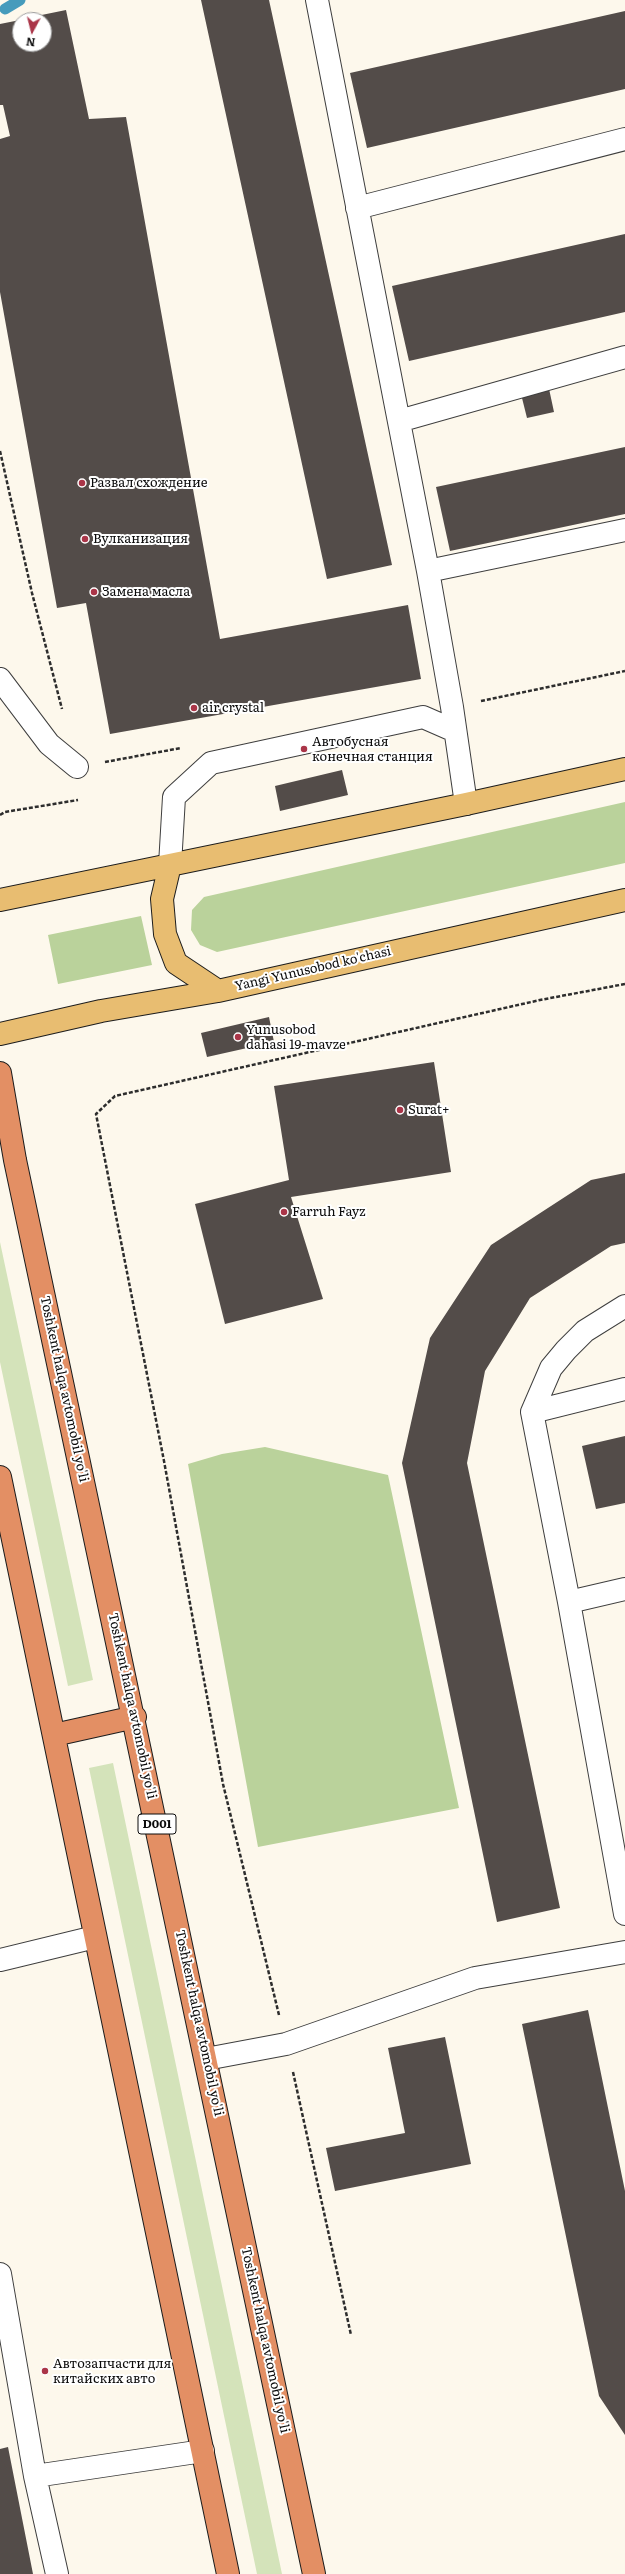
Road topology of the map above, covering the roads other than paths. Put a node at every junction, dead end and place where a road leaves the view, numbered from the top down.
1 (317, 0) edge
2 (625, 139) edge
3 (357, 208) junction
4 (625, 357) edge
5 (399, 421) junction
6 (625, 530) edge
7 (428, 571) junction
8 (0, 679) edge
9 (455, 730) junction
10 (77, 767) road end
11 (625, 769) edge
12 (466, 804) junction
13 (170, 865) junction
14 (0, 900) edge
15 (625, 900) edge
16 (218, 990) junction
17 (0, 1034) edge
18 (0, 1073) edge
19 (625, 1306) edge
20 (625, 1389) edge
21 (532, 1412) junction
22 (0, 1477) edge
23 (625, 1589) edge
24 (569, 1602) junction
25 (135, 1717) junction
26 (54, 1735) junction
27 (625, 1914) edge
28 (95, 1937) junction
29 (625, 1952) edge
30 (0, 1960) edge
31 (206, 2059) junction
32 (0, 2274) edge
33 (203, 2451) junction
34 (35, 2476) junction
35 (57, 2574) edge
36 (228, 2574) edge
37 (314, 2574) edge

1 - 3 lane
2 - 3 lane
3 - 5 lane
4 - 5 lane
5 - 7 lane
6 - 7 lane
7 - 9 lane
8 - 10 lane
9 - 12 lane
9 - 13 lane
11 - 12 main road
12 - 13 main road
13 - 14 main road
13 - 16 main road
15 - 16 main road, Yangi Yunusobod ko'chasi
16 - 17 main road, Yangi Yunusobod ko'chasi
18 - 25 highway, Toshkent halqa avtomobil yo'li / D001
19 - 21 lane
20 - 21 lane
21 - 24 lane
22 - 26 highway
23 - 24 lane
24 - 27 lane
25 - 26 highway
25 - 31 highway, Toshkent halqa avtomobil yo'li / D001
26 - 28 highway
28 - 30 lane
28 - 33 highway
29 - 31 lane
31 - 37 highway, Toshkent halqa avtomobil yo'li / D001
32 - 34 lane
33 - 34 lane
33 - 36 highway
34 - 35 lane

